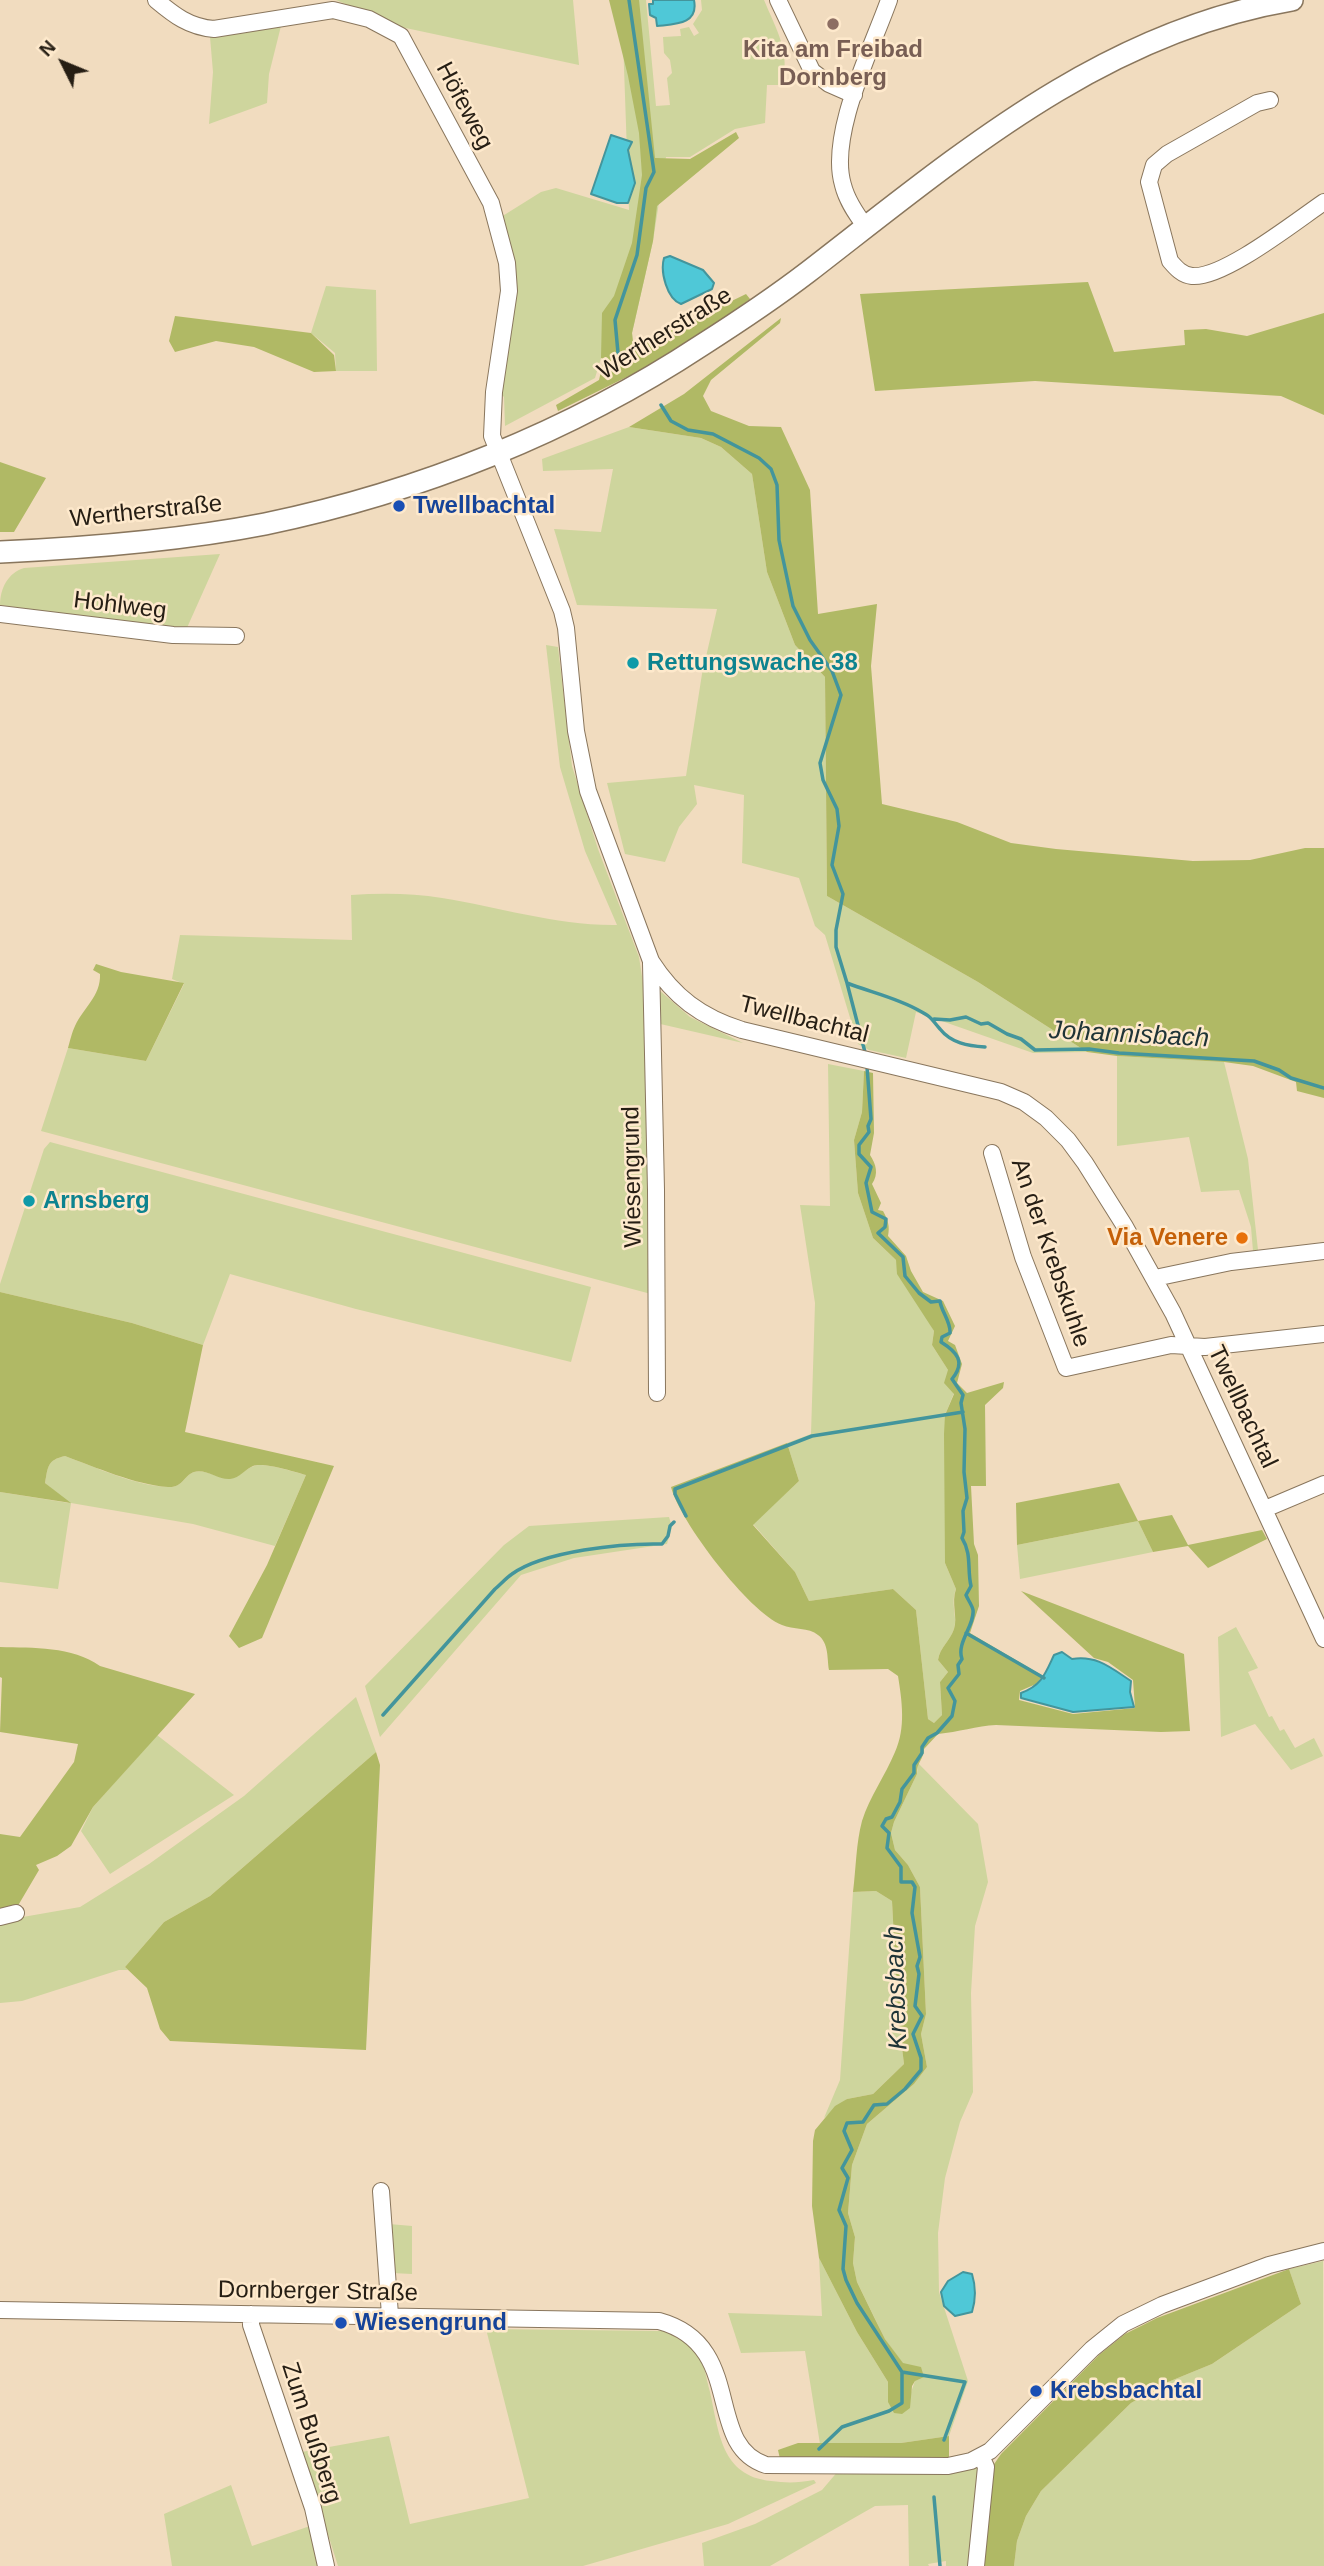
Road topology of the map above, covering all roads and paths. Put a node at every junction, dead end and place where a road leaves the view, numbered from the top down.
1 (156, 0) edge
2 (778, 0) edge
3 (889, 0) edge
4 (1292, 0) edge
5 (853, 95) junction
6 (1270, 100) dead end
7 (1324, 202) edge
8 (866, 227) junction
9 (498, 452) junction
10 (2, 557) edge
11 (0, 614) edge
12 (236, 636) dead end
13 (651, 961) junction
14 (992, 1153) dead end
15 (1324, 1251) edge
16 (1155, 1278) junction
17 (1324, 1334) edge
18 (1188, 1345) junction
19 (657, 1393) dead end
20 (1324, 1484) edge
21 (1265, 1509) junction
22 (1324, 1639) edge
23 (16, 1913) dead end
24 (0, 1917) edge
25 (381, 2191) dead end
26 (1324, 2251) edge
27 (0, 2311) edge
28 (251, 2314) junction
29 (390, 2315) junction
30 (981, 2456) junction
31 (326, 2566) edge
32 (976, 2566) edge

1 - 9 street, Höfeweg
2 - 5 street
3 - 5 street
4 - 8 main road, Wertherstraße
5 - 8 street
6 - 7 street
8 - 9 main road, Wertherstraße
9 - 10 main road, Wertherstraße
9 - 13 street, Twellbachtal
11 - 12 street, Hohlweg
13 - 16 street, Twellbachtal
13 - 19 street, Wiesengrund
14 - 18 street, An der Krebskuhle
15 - 16 street
16 - 18 street, Twellbachtal
17 - 18 street
18 - 21 street, Twellbachtal
20 - 21 street, Twellbachtal
21 - 22 street, Twellbachtal
23 - 24 street
25 - 29 street
26 - 30 street, Dornberger Straße
27 - 28 street, Dornberger Straße
28 - 29 street, Dornberger Straße
28 - 31 street, Zum Bußberg
29 - 30 street, Dornberger Straße
30 - 32 street

